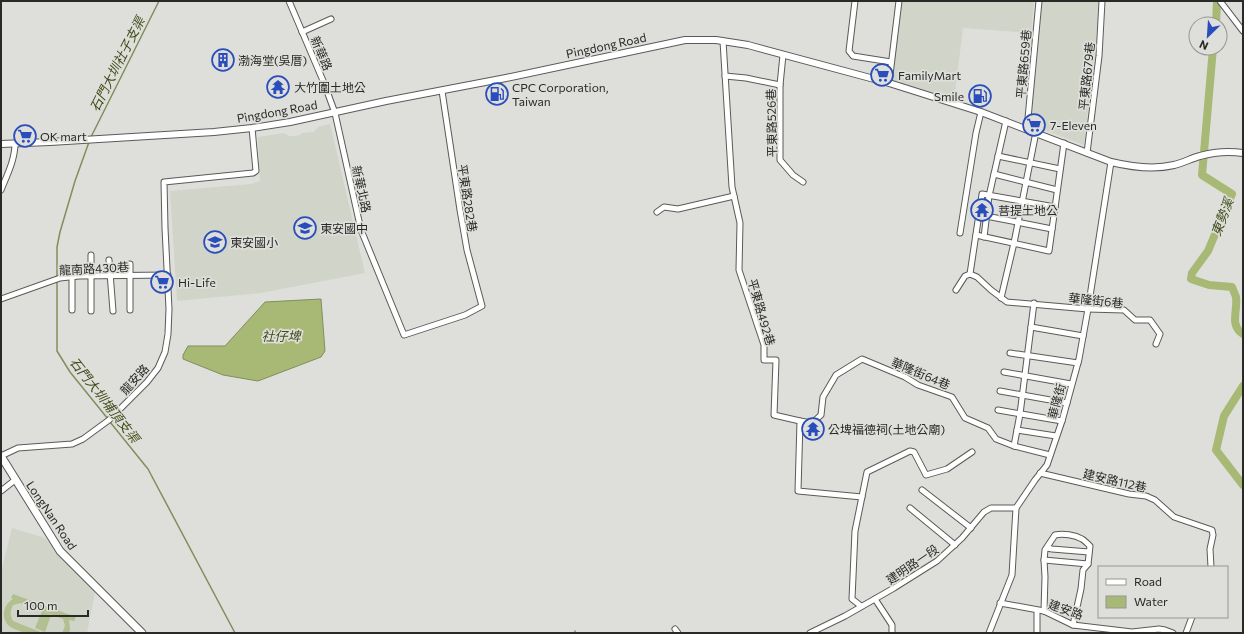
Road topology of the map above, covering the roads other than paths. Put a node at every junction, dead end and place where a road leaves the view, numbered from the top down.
1 (289, 1) edge
2 (855, 1) edge
3 (899, 1) edge
4 (1039, 1) edge
5 (1102, 1) edge
6 (1222, 2) edge
7 (331, 20) dead end
8 (302, 32) junction
9 (1243, 32) edge
10 (723, 41) junction
11 (783, 55) junction
12 (891, 62) junction
13 (724, 76) junction
14 (889, 83) junction
15 (780, 85) junction
16 (442, 91) junction
17 (981, 112) junction
18 (335, 113) junction
19 (1006, 121) junction
20 (252, 128) junction
21 (1027, 129) junction
22 (1036, 132) junction
23 (15, 143) junction
24 (1064, 143) junction
25 (1, 144) edge
26 (1087, 153) junction
27 (1243, 153) edge
28 (998, 156) junction
29 (1030, 162) junction
30 (1111, 162) junction
31 (1060, 168) junction
32 (994, 174) junction
33 (803, 182) dead end
34 (1026, 182) junction
35 (1, 190) edge
36 (1057, 190) junction
37 (734, 196) junction
38 (989, 196) junction
39 (1022, 201) junction
40 (1055, 207) junction
41 (657, 212) dead end
42 (986, 216) junction
43 (1018, 222) junction
44 (1052, 229) junction
45 (960, 233) dead end
46 (976, 235) junction
47 (984, 236) junction
48 (1014, 243) junction
49 (91, 255) dead end
50 (110, 260) dead end
51 (130, 264) dead end
52 (970, 274) junction
53 (131, 275) junction
54 (168, 275) junction
55 (72, 276) junction
56 (91, 276) junction
57 (110, 276) junction
58 (956, 290) dead end
59 (1, 298) edge
60 (1001, 298) junction
61 (1034, 303) junction
62 (1088, 309) junction
63 (72, 310) dead end
64 (130, 310) dead end
65 (91, 311) dead end
66 (113, 311) dead end
67 (1031, 327) junction
68 (404, 334) joint
69 (1083, 336) junction
70 (1156, 344) dead end
71 (1010, 353) dead end
72 (1027, 356) junction
73 (1078, 363) junction
74 (1004, 372) dead end
75 (1024, 375) junction
76 (1072, 384) junction
77 (1000, 391) dead end
78 (1021, 395) junction
79 (1067, 403) junction
80 (998, 410) dead end
81 (1020, 414) junction
82 (800, 421) junction
83 (1062, 421) junction
84 (1017, 430) junction
85 (1056, 436) junction
86 (1014, 446) junction
87 (972, 452) dead end
88 (1050, 455) junction
89 (1, 456) edge
90 (1040, 473) junction
91 (15, 480) junction
92 (922, 490) dead end
93 (1, 491) edge
94 (862, 497) junction
95 (910, 508) dead end
96 (1016, 508) junction
97 (971, 528) junction
98 (955, 545) junction
99 (1047, 548) junction
100 (1090, 552) junction
101 (1044, 560) junction
102 (1088, 564) junction
103 (1211, 566) edge
104 (875, 599) junction
105 (1000, 603) junction
106 (861, 606) junction
107 (1037, 611) junction
108 (1044, 611) junction
109 (1192, 618) edge
110 (1073, 625) junction
111 (142, 633) edge
112 (810, 633) edge
113 (892, 633) edge
114 (988, 633) edge
115 (1036, 633) edge
116 (1172, 633) edge
117 (1186, 633) edge

1 - 8 street, 新華路
2 - 12 street
3 - 12 street
4 - 21 street, 平東路659巷
5 - 26 street, 平東路679巷
6 - 9 street
7 - 8 street
8 - 18 street, 新華路
10 - 11 street, Pingdong Road
10 - 13 street, 平東路492巷
10 - 16 street, Pingdong Road
11 - 14 street, Pingdong Road
11 - 15 street, 平東路526巷
12 - 14 street
13 - 15 street
13 - 37 street, 平東路492巷
14 - 17 street, Pingdong Road
15 - 33 street, 平東路526巷
16 - 18 street, Pingdong Road
16 - 68 street, 平東路282巷
17 - 19 street, Pingdong Road
17 - 45 street
18 - 20 street, Pingdong Road
18 - 68 street, 新華北路
19 - 21 street, Pingdong Road
19 - 28 street
20 - 23 street, Pingdong Road
20 - 54 street, 龍安路
21 - 22 street, Pingdong Road
22 - 24 street, Pingdong Road
22 - 29 street
23 - 25 street, Pingdong Road
23 - 35 street
24 - 26 street, Pingdong Road
24 - 31 street
26 - 30 street, Pingdong Road
27 - 30 street, Pingdong Road
28 - 29 street
28 - 32 street
29 - 31 street
29 - 34 street
30 - 62 street, 華隆街
31 - 36 street
32 - 34 street
32 - 38 street
34 - 36 street
34 - 39 street
36 - 40 street
37 - 41 street
37 - 82 street, 平東路492巷
38 - 39 street
38 - 42 street
38 - 46 street
39 - 40 street
39 - 43 street
40 - 44 street
42 - 43 street
42 - 47 street
43 - 44 street
43 - 48 street
44 - 48 street
46 - 47 street
46 - 52 street
47 - 48 street
48 - 60 street
49 - 56 street
50 - 57 street
51 - 53 street
52 - 58 street
52 - 60 street
53 - 54 street, 龍南路430巷
53 - 57 street, 龍南路430巷
53 - 64 street
54 - 89 street, 龍安路
55 - 56 street, 龍南路430巷
55 - 59 street, 龍南路430巷
55 - 63 street
56 - 57 street, 龍南路430巷
56 - 65 street
57 - 66 street
60 - 61 street, 華隆街6巷
61 - 62 street, 華隆街6巷
61 - 67 street
62 - 69 street, 華隆街
62 - 70 street, 華隆街6巷
67 - 69 street
67 - 72 street
69 - 73 street, 華隆街
71 - 72 street
72 - 73 street
72 - 75 street
73 - 76 street, 華隆街
74 - 75 street
75 - 76 street
75 - 78 street
76 - 79 street, 華隆街
77 - 78 street
78 - 79 street
78 - 81 street
79 - 83 street, 華隆街
80 - 81 street
81 - 83 street
81 - 84 street
82 - 86 street, 華隆街64巷
82 - 94 street
83 - 85 street, 華隆街
84 - 85 street
84 - 86 street
85 - 88 street, 華隆街
86 - 88 street, 華隆街64巷
87 - 94 street
88 - 90 street, 華隆街
89 - 91 main road, LongNan Road
90 - 96 street, 華隆街
90 - 103 street, 建安路112巷
91 - 93 street
91 - 111 main road, LongNan Road
92 - 97 street
94 - 106 street
95 - 98 street
96 - 97 street, 建明路一段
96 - 105 street
97 - 98 street, 建明路一段
98 - 104 street, 建明路一段
99 - 100 street
99 - 100 street
99 - 101 street
100 - 102 street
101 - 102 street
101 - 108 street
102 - 110 street
104 - 106 street, 建明路一段
104 - 113 street
105 - 107 street, 建安路
105 - 114 street
106 - 112 street, 建明路一段
107 - 108 street, 建安路
107 - 115 street
108 - 110 street, 建安路
109 - 117 street
110 - 116 street, 建安路

